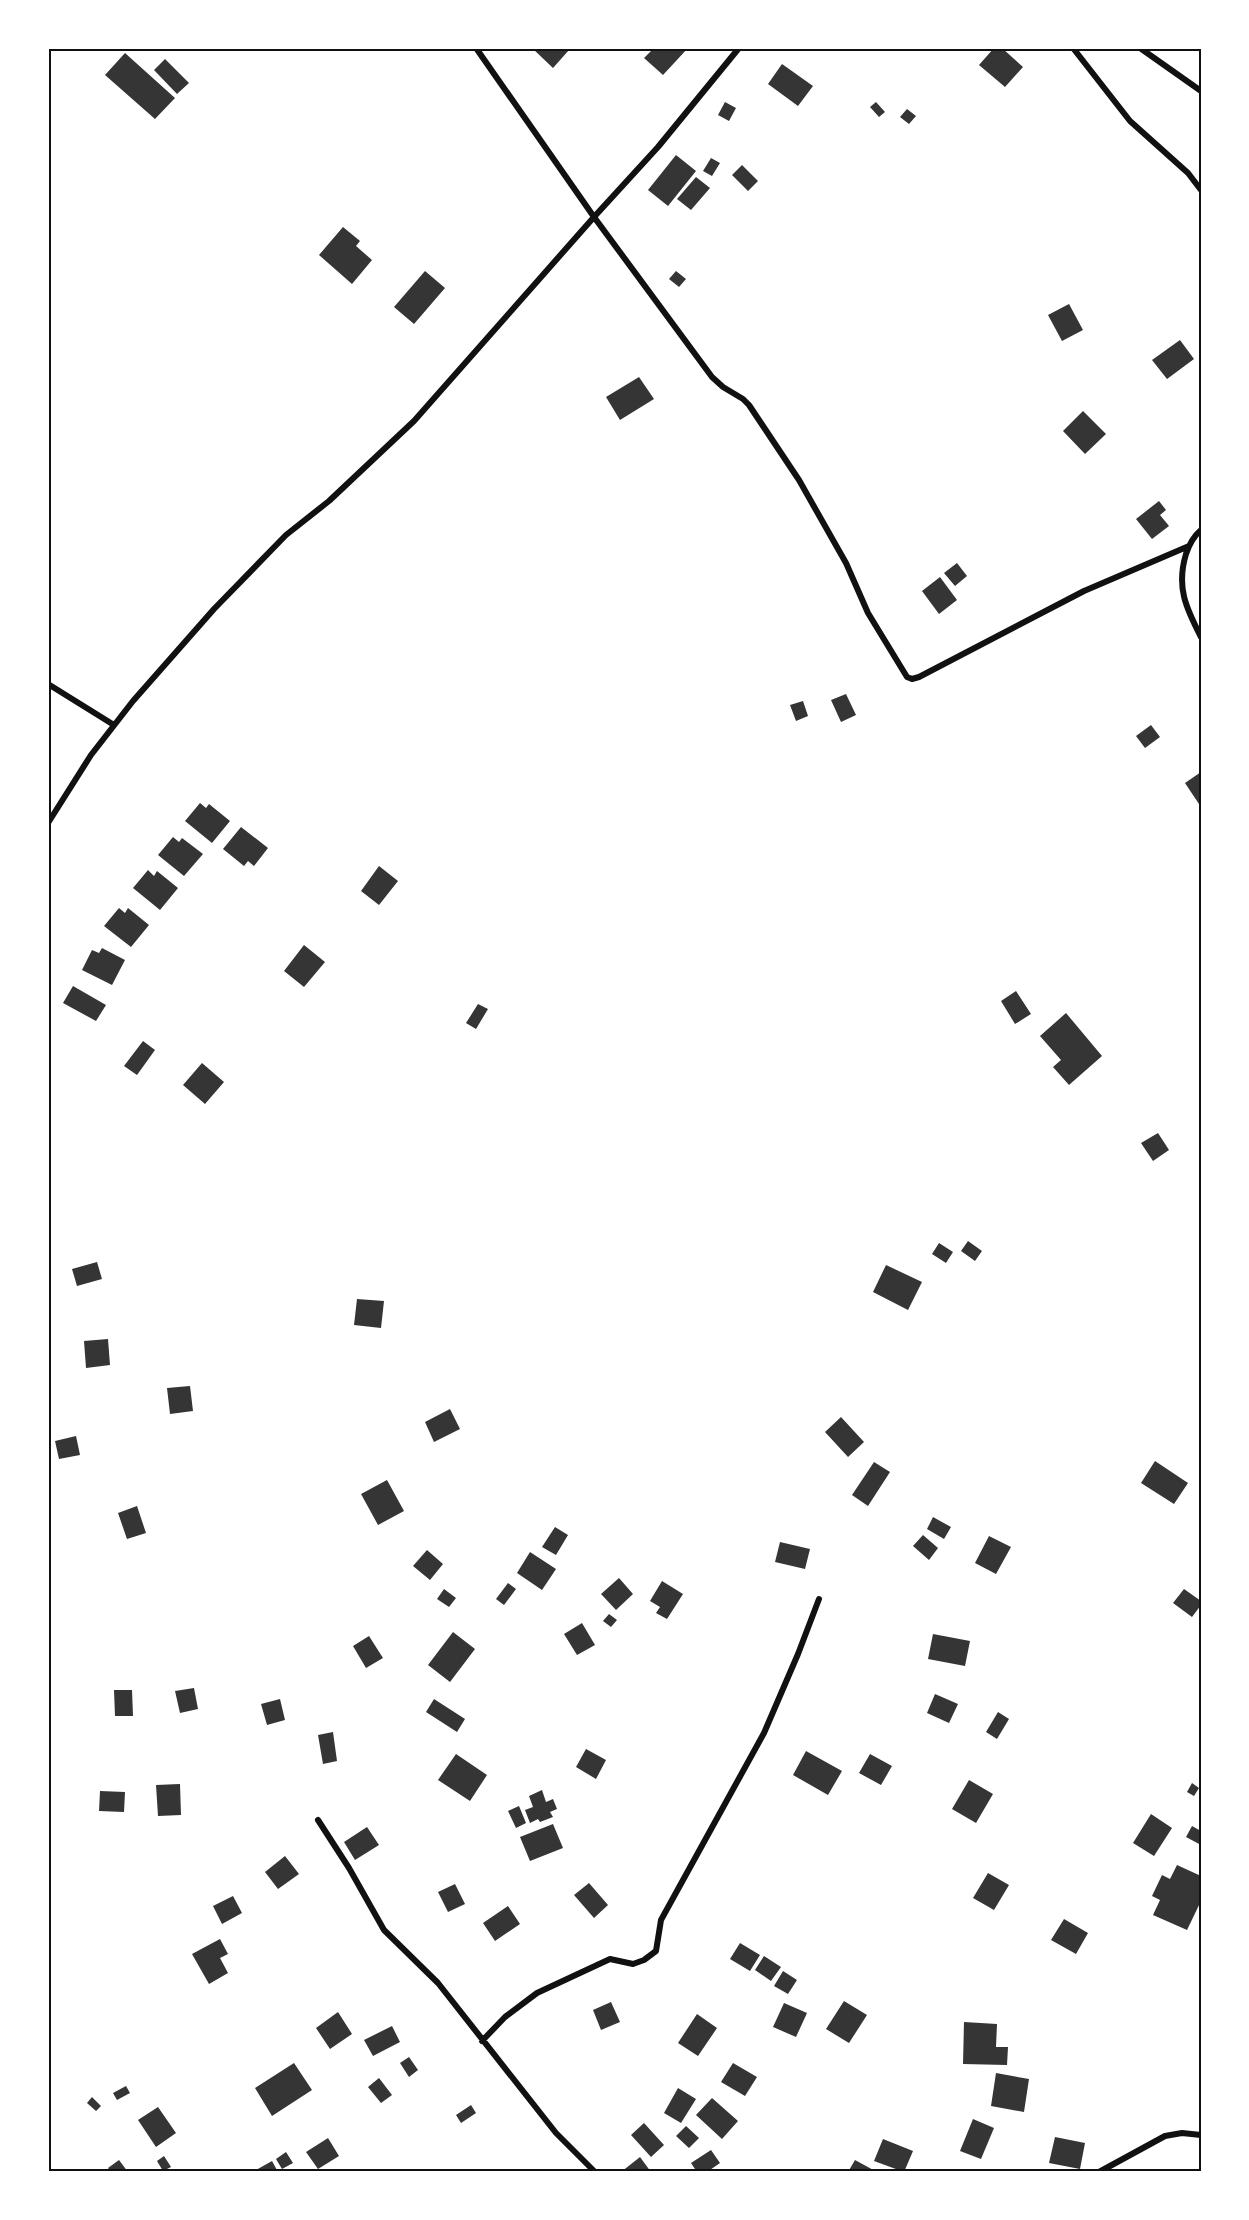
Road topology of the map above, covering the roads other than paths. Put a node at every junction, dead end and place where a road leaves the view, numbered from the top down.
1 (476, 48) edge
2 (739, 48) edge
3 (1073, 48) edge
4 (1140, 48) edge
5 (1201, 90) edge
6 (1201, 190) edge
7 (594, 217) junction
8 (1201, 530) edge
9 (1189, 546) junction
10 (1201, 637) edge
11 (48, 684) edge
12 (114, 725) junction
13 (48, 823) edge
14 (819, 1599) dead end
15 (318, 1820) dead end
16 (482, 2041) junction
17 (1201, 2135) edge
18 (596, 2172) edge
19 (1099, 2172) edge

1 - 7 street
2 - 7 street
3 - 6 street
4 - 5 street
7 - 9 street
7 - 12 street
8 - 9 street
9 - 10 street
11 - 12 street
12 - 13 street
14 - 16 street
15 - 16 street
16 - 18 street
17 - 19 street

